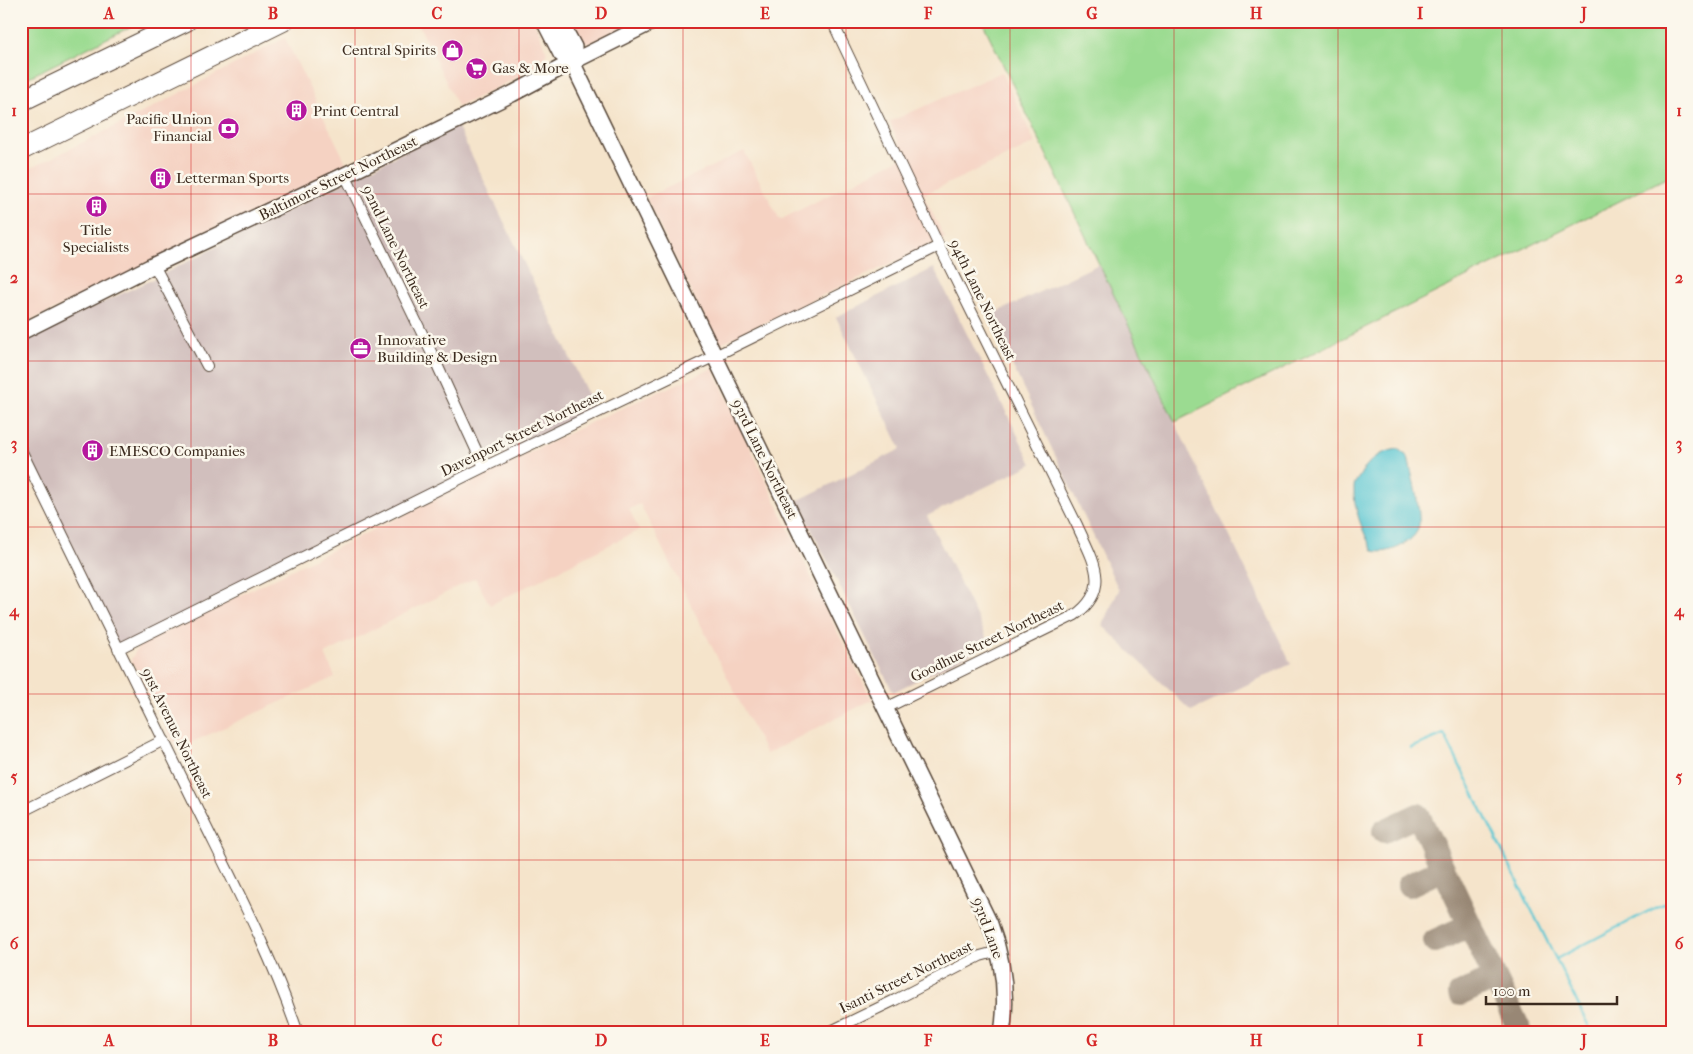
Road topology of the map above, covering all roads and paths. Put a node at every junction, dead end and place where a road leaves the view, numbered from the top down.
1 (186, 21) edge
2 (283, 21) edge
3 (544, 21) edge
4 (560, 21) edge
5 (654, 21) edge
6 (832, 21) edge
7 (572, 62) junction
8 (21, 101) edge
9 (21, 150) edge
10 (345, 176) junction
11 (939, 246) junction
12 (154, 265) junction
13 (21, 332) edge
14 (715, 356) junction
15 (207, 366) dead end
16 (21, 450) edge
17 (484, 468) junction
18 (1095, 594) joint
19 (118, 649) junction
20 (886, 708) junction
21 (164, 740) junction
22 (21, 812) edge
23 (958, 856) joint
24 (999, 951) junction
25 (298, 1033) edge
26 (827, 1033) edge
27 (1002, 1033) edge

1 - 8 highway
2 - 9 highway
3 - 7 street, 93rd Lane Northeast
4 - 7 street, 93rd Lane Northeast
5 - 7 street, Baltimore Street Northeast
6 - 11 street, 94th Lane Northeast
7 - 10 street, Baltimore Street Northeast
7 - 14 street, 93rd Lane Northeast
10 - 12 street, Baltimore Street Northeast
10 - 17 street, 92nd Lane Northeast
11 - 14 street, Davenport Street Northeast
11 - 18 street, 94th Lane Northeast
12 - 13 street, Baltimore Street Northeast
12 - 15 street
14 - 17 street, Davenport Street Northeast
14 - 20 street, 93rd Lane Northeast
16 - 19 street, 91st Avenue Northeast
17 - 19 street, Davenport Street Northeast
18 - 20 street, Goodhue Street Northeast
19 - 21 street, 91st Avenue Northeast
20 - 23 street, 93rd Lane Northeast
21 - 22 street
21 - 25 street, 91st Avenue Northeast
23 - 24 street, 93rd Lane
24 - 26 street, Isanti Street Northeast
24 - 27 street, 93rd Lane

